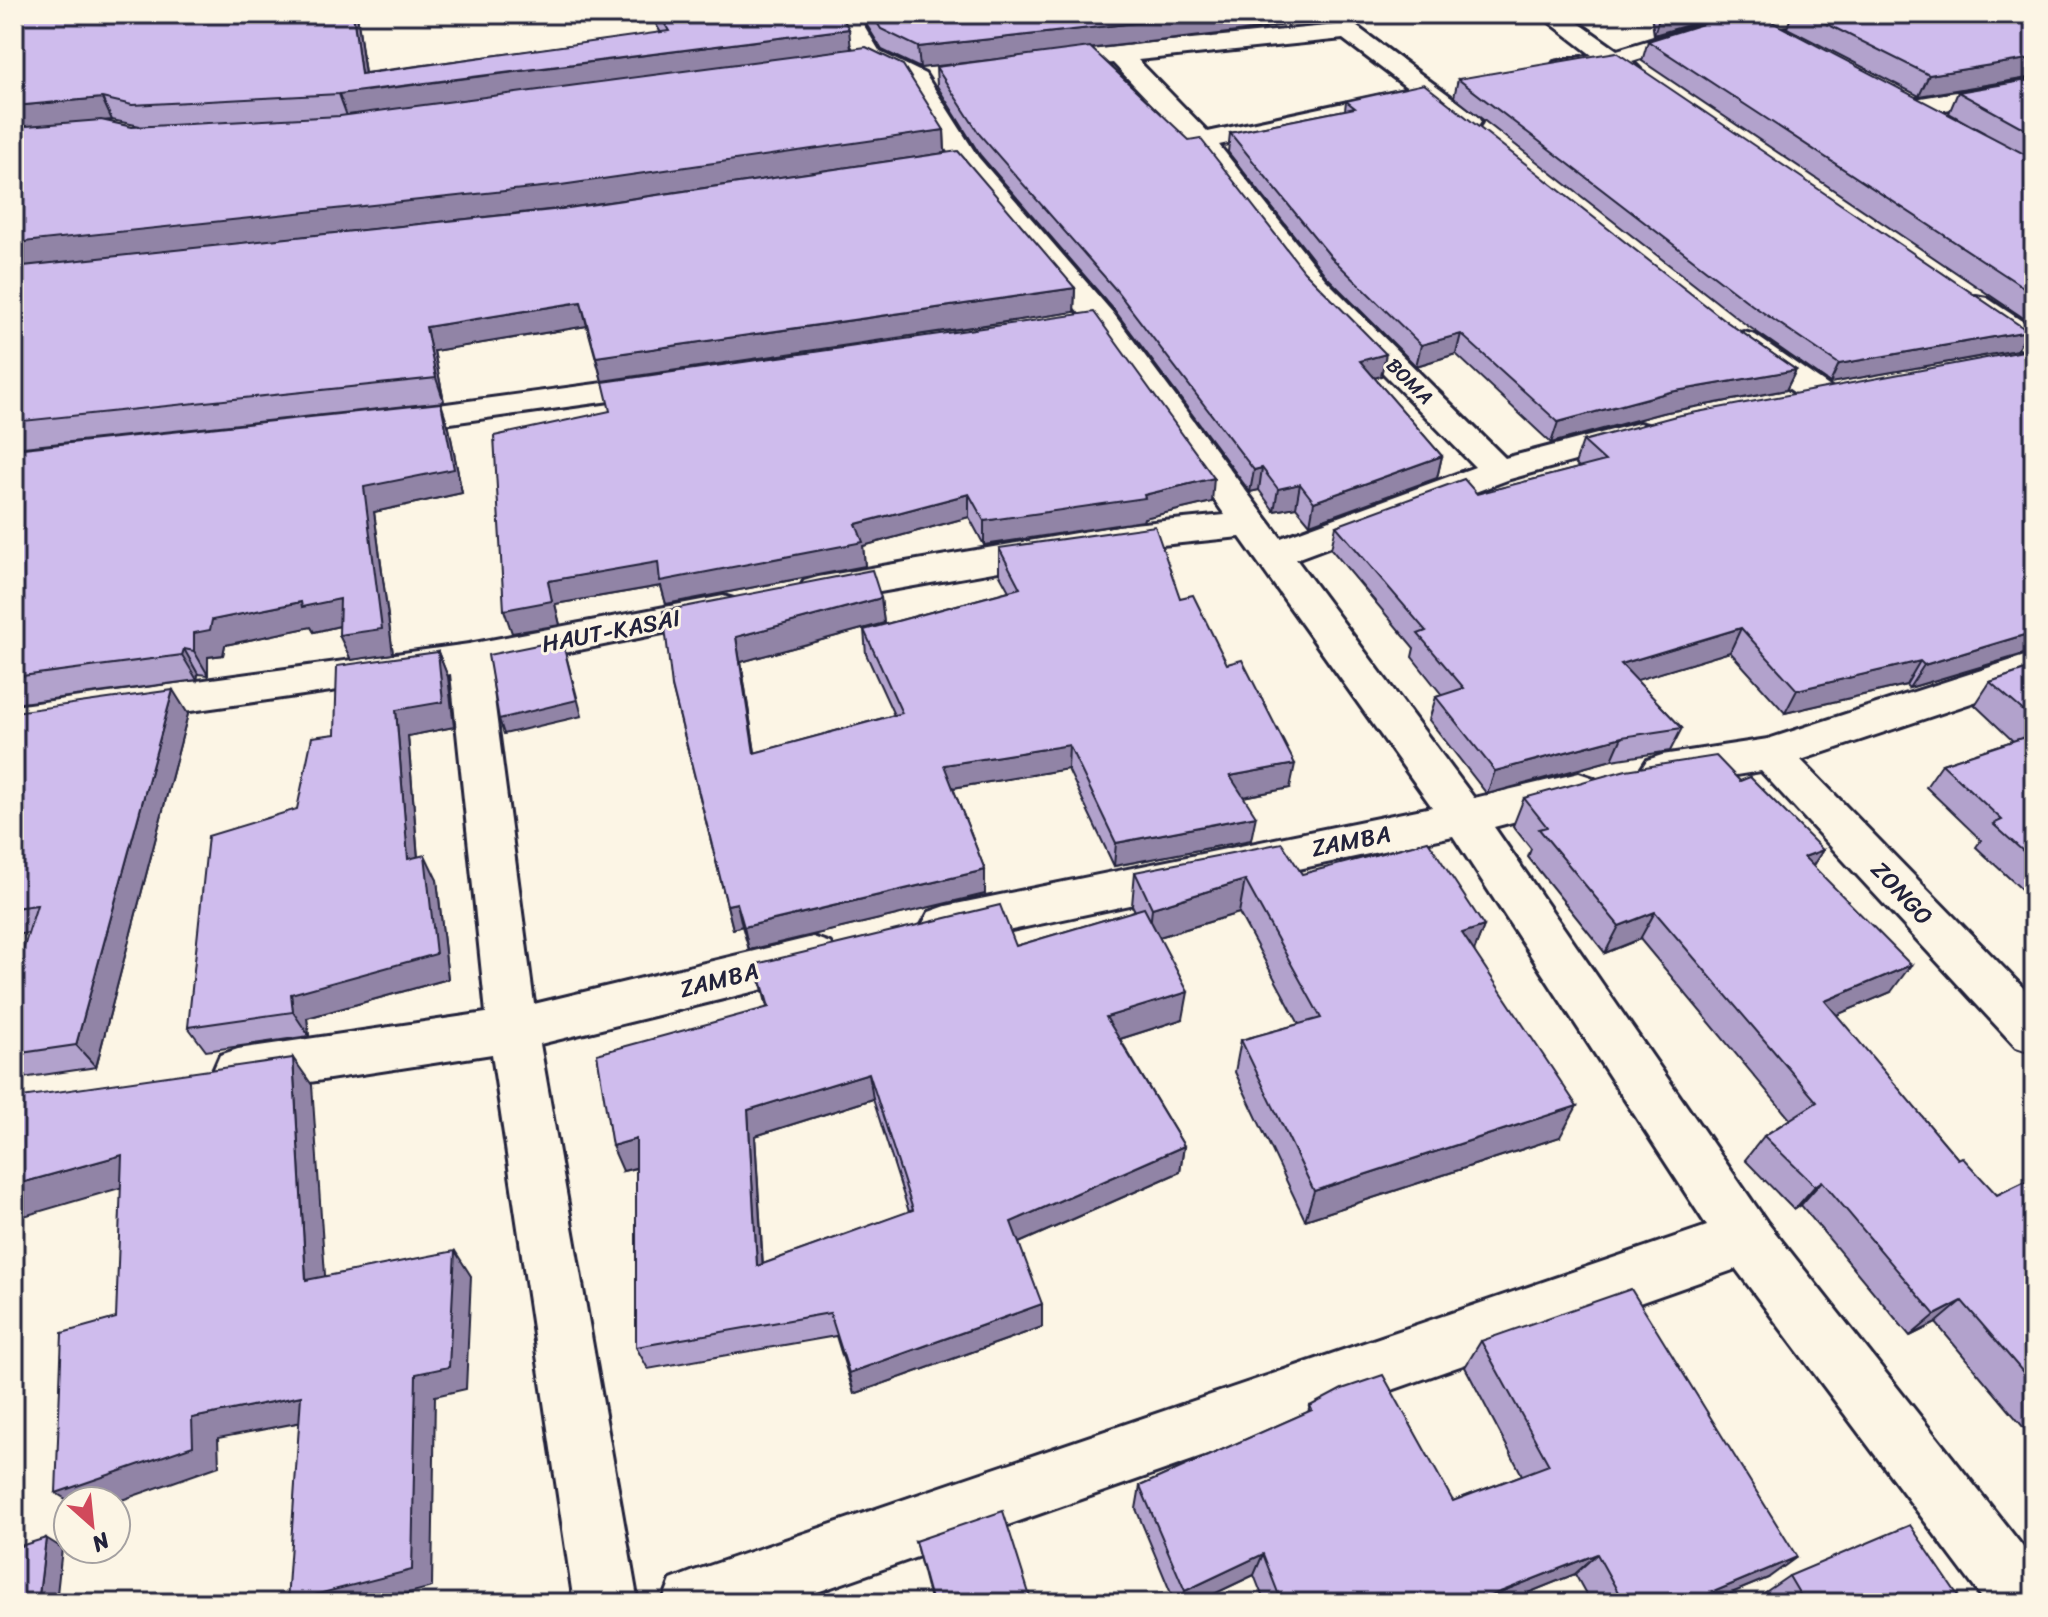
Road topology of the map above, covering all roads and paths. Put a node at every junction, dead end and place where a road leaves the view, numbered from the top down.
1 (845, 14) edge
2 (1551, 14) edge
3 (1687, 14) edge
4 (1814, 14) edge
5 (1753, 23) junction
6 (1712, 28) junction
7 (1794, 44) edge
8 (1117, 53) junction
9 (1612, 59) junction
10 (1009, 67) edge
11 (1536, 72) edge
12 (1459, 85) edge
13 (1652, 85) edge
14 (2034, 87) edge
15 (1429, 90) junction
16 (1888, 93) edge
17 (1915, 107) junction
18 (1954, 130) edge
19 (1489, 139) edge
20 (1202, 141) junction
21 (1955, 290) edge
22 (1720, 323) edge
23 (2034, 343) edge
24 (699, 379) edge
25 (1778, 404) edge
26 (1677, 423) edge
27 (357, 425) edge
28 (1498, 471) junction
29 (1262, 539) junction
30 (469, 658) junction
31 (2034, 667) edge
32 (14, 721) edge
33 (1770, 754) junction
34 (1465, 819) junction
35 (900, 936) edge
36 (853, 947) edge
37 (513, 1030) junction
38 (2034, 1032) edge
39 (201, 1077) edge
40 (1747, 1239) junction
41 (606, 1603) edge
42 (694, 1603) edge
43 (2026, 1603) edge

1 - 29 street
2 - 9 street
3 - 6 street
4 - 5 street
5 - 6 street
5 - 7 street
6 - 9 street
8 - 10 street
8 - 15 street
8 - 20 street, BOMA
9 - 11 street
9 - 13 street
12 - 15 street
14 - 17 street
15 - 19 street
15 - 20 street
16 - 17 street
17 - 18 street
20 - 28 street, BOMA
21 - 23 street
22 - 25 street
24 - 27 street
26 - 28 street
28 - 29 street
29 - 30 street, HAUT-KASAI
29 - 34 street
30 - 32 street, HAUT-KASAI
30 - 37 street
31 - 33 street
33 - 34 street
33 - 38 street, ZONGO
34 - 35 street, ZAMBA
34 - 40 street
36 - 37 street, ZAMBA
37 - 39 street, ZAMBA
37 - 41 street
40 - 42 street
40 - 43 street

